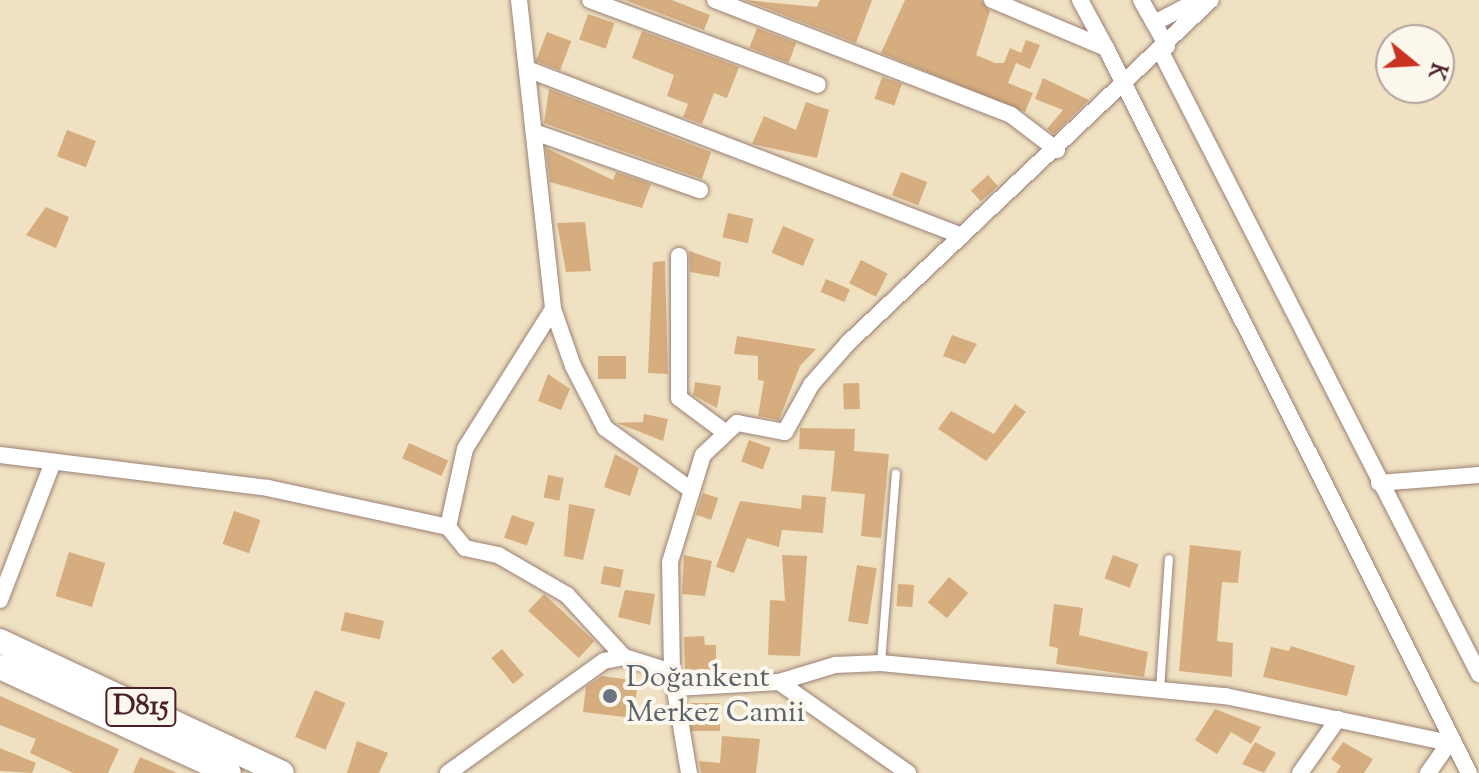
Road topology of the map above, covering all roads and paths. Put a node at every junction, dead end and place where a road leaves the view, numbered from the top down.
1 (519, 0) edge
2 (590, 0) edge
3 (715, 0) edge
4 (992, 0) edge
5 (1080, 0) edge
6 (1141, 0) edge
7 (1198, 0) edge
8 (1211, 0) edge
9 (1154, 23) junction
10 (1106, 48) junction
11 (1164, 49) junction
12 (527, 69) junction
13 (818, 85) dead end
14 (1124, 89) junction
15 (534, 132) junction
16 (1057, 150) junction
17 (700, 190) dead end
18 (962, 236) junction
19 (679, 256) dead end
20 (553, 309) junction
21 (722, 430) junction
22 (0, 455) edge
23 (53, 462) junction
24 (896, 474) dead end
25 (1479, 475) edge
26 (1379, 483) junction
27 (690, 489) junction
28 (448, 527) junction
29 (1169, 559) dead end
30 (0, 600) edge
31 (0, 641) edge
32 (624, 657) junction
33 (881, 663) junction
34 (0, 667) edge
35 (1479, 674) edge
36 (674, 680) junction
37 (779, 682) junction
38 (1160, 690) junction
39 (1338, 719) junction
40 (1449, 743) junction
41 (229, 773) edge
42 (282, 773) edge
43 (448, 773) edge
44 (689, 773) edge
45 (908, 773) edge
46 (1300, 773) edge
47 (1428, 773) edge
48 (1469, 773) edge

1 - 12 street
2 - 13 street
3 - 16 street
4 - 10 street
5 - 10 street
6 - 9 street
7 - 9 street
8 - 11 street
9 - 11 street
10 - 14 street
11 - 14 street
11 - 26 street
12 - 15 street
12 - 18 street
14 - 16 street
14 - 40 street
15 - 17 street
15 - 20 street
16 - 18 street
18 - 21 street
19 - 21 street
20 - 27 street
20 - 28 street
21 - 27 street
22 - 23 street
23 - 28 street
23 - 30 street
24 - 33 lane
25 - 26 street
26 - 35 street
27 - 36 street
28 - 32 street
29 - 38 lane
31 - 42 main road, D815
32 - 36 street
32 - 43 street
33 - 37 street
33 - 38 street
34 - 41 main road, D815
36 - 37 street
36 - 44 street
37 - 45 street
38 - 39 street
39 - 40 street
39 - 46 street
40 - 47 street
40 - 48 street

